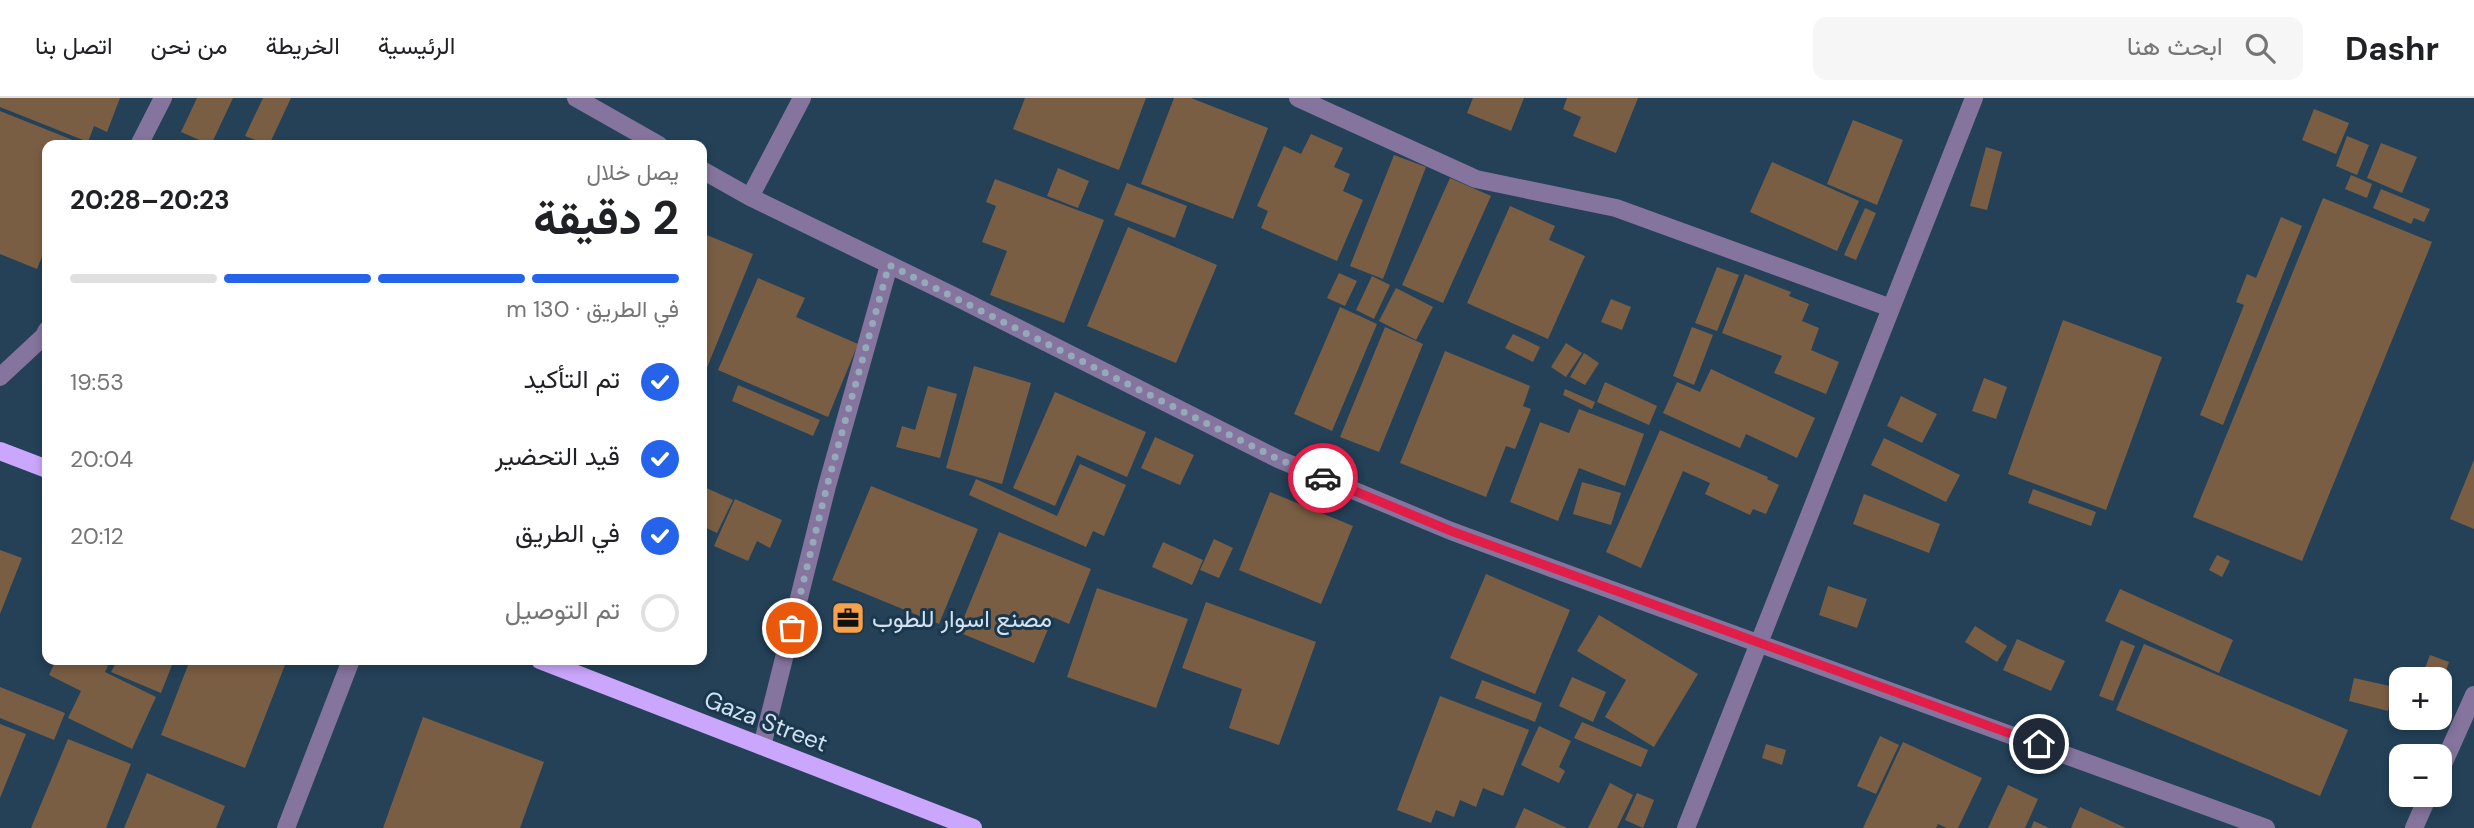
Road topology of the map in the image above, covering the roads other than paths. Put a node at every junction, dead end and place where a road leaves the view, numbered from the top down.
1 (163, 98) edge
2 (576, 98) edge
3 (802, 98) edge
4 (1298, 98) edge
5 (1974, 98) edge
6 (142, 140) edge
7 (650, 140) edge
8 (707, 173) edge
9 (750, 197) junction
10 (889, 265) junction
11 (1891, 308) junction
12 (42, 338) edge
13 (0, 377) edge
14 (0, 451) edge
15 (42, 467) edge
16 (1761, 642) junction
17 (349, 665) edge
18 (553, 665) edge
19 (2474, 695) edge
20 (2452, 744) edge
21 (762, 746) junction
22 (2423, 807) edge
23 (286, 828) edge
24 (973, 828) edge
25 (1686, 828) edge
26 (2266, 828) edge
27 (2414, 828) edge

1 - 6 street
2 - 7 street
3 - 9 street
4 - 11 street
5 - 11 street
8 - 9 street
9 - 10 street
10 - 16 street
10 - 21 street
11 - 16 street
12 - 13 street
14 - 15 main road
16 - 25 street
16 - 26 street
17 - 23 street
18 - 21 main road, Gaza Street
19 - 20 street
21 - 24 main road, Gaza Street
22 - 27 street

